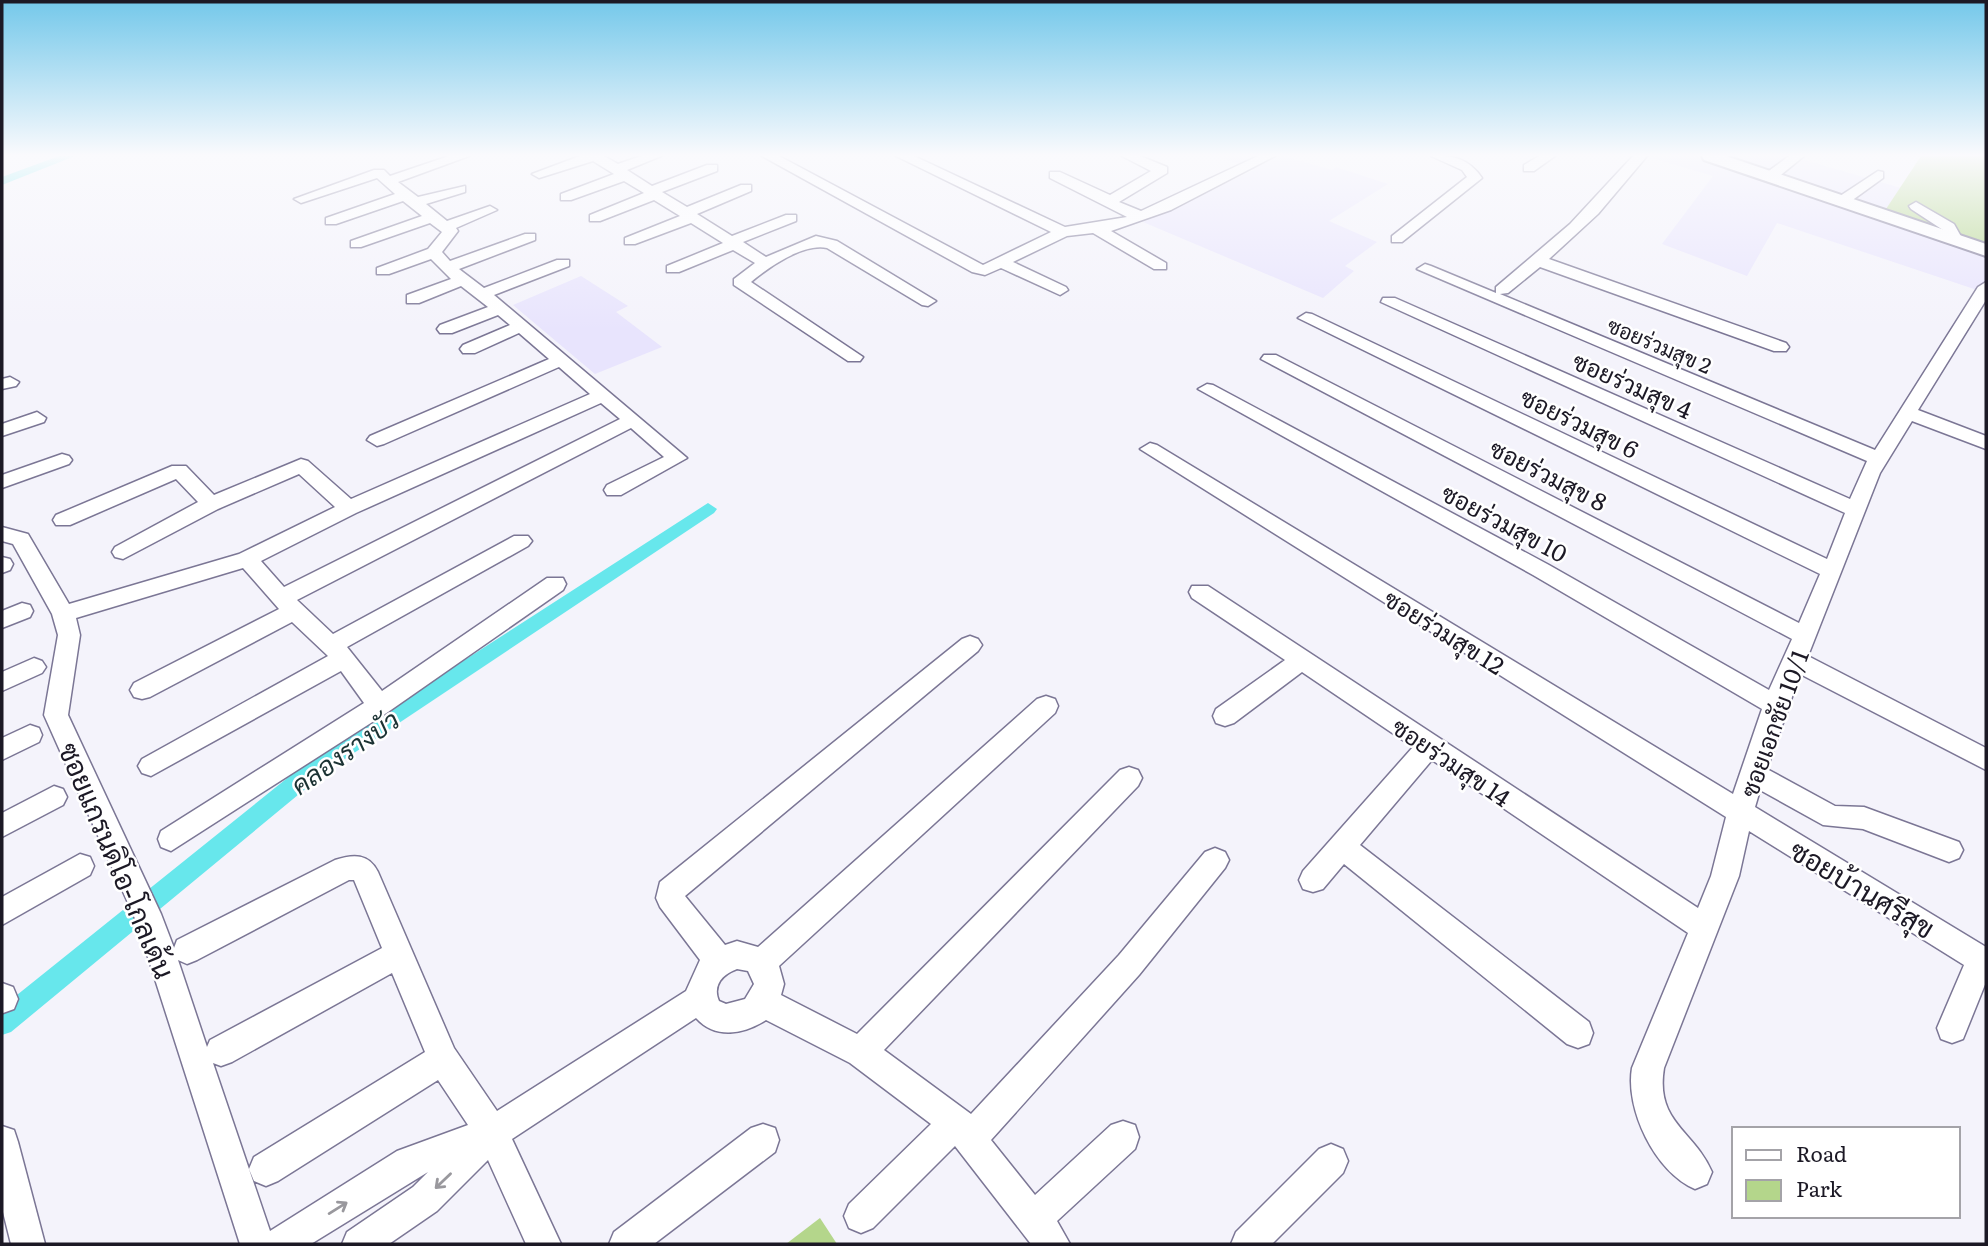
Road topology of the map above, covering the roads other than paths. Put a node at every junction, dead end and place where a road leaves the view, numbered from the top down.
1 (356, 214) edge
2 (428, 214) edge
3 (472, 214) edge
4 (604, 214) edge
5 (877, 214) edge
6 (1025, 214) edge
7 (1133, 214) edge
8 (1147, 214) edge
9 (1429, 214) edge
10 (1590, 214) edge
11 (1880, 214) edge
12 (1929, 214) edge
13 (689, 215) joint
14 (1141, 217) junction
15 (595, 218) dead end
16 (792, 218) dead end
17 (331, 221) dead end
18 (438, 222) junction
19 (1098, 229) junction
20 (1063, 232) junction
21 (530, 237) dead end
22 (1397, 239) dead end
23 (1955, 240) junction
24 (630, 241) dead end
25 (732, 243) junction
26 (356, 244) dead end
27 (1986, 250) edge
28 (434, 253) junction
29 (1539, 261) junction
30 (765, 262) junction
31 (563, 263) dead end
32 (1002, 263) junction
33 (1160, 266) dead end
34 (447, 268) junction
35 (1425, 269) dead end
36 (673, 270) dead end
37 (383, 271) dead end
38 (463, 280) junction
39 (1986, 287) edge
40 (1060, 290) dead end
41 (1502, 290) dead end
42 (482, 295) junction
43 (413, 299) dead end
44 (928, 301) dead end
45 (1389, 302) dead end
46 (500, 307) junction
47 (1306, 318) dead end
48 (521, 326) junction
49 (446, 330) dead end
50 (1780, 348) dead end
51 (469, 349) dead end
52 (855, 357) dead end
53 (1270, 359) dead end
54 (561, 360) junction
55 (1208, 389) dead end
56 (603, 395) junction
57 (1906, 412) junction
58 (37, 418) dead end
59 (633, 420) junction
60 (2, 430) edge
61 (377, 440) dead end
62 (1986, 443) edge
63 (1150, 449) dead end
64 (1879, 458) junction
65 (62, 460) dead end
66 (2, 482) edge
67 (614, 490) dead end
68 (211, 503) junction
69 (349, 508) junction
70 (1857, 510) junction
71 (63, 520) dead end
72 (2, 534) edge
73 (521, 541) dead end
74 (123, 552) dead end
75 (247, 559) junction
76 (1833, 571) junction
77 (555, 584) dead end
78 (1200, 592) dead end
79 (289, 604) junction
80 (63, 614) junction
81 (1805, 636) junction
82 (970, 645) dead end
83 (337, 652) junction
84 (1303, 659) junction
85 (1794, 660) junction
86 (34, 667) dead end
87 (2, 682) edge
88 (142, 691) dead end
89 (379, 705) junction
90 (1774, 705) junction
91 (1046, 706) dead end
92 (1225, 716) dead end
93 (30, 735) dead end
94 (1429, 746) junction
95 (2, 750) edge
96 (1986, 760) edge
97 (152, 766) dead end
98 (1752, 773) junction
99 (1129, 778) dead end
100 (54, 797) dead end
101 (1740, 813) junction
102 (2, 826) edge
103 (171, 839) dead end
104 (1342, 846) junction
105 (1949, 850) dead end
106 (1215, 860) dead end
107 (80, 866) dead end
108 (1313, 880) dead end
109 (2, 912) edge
110 (1704, 928) junction
111 (187, 950) dead end
112 (398, 954) junction
113 (719, 961) junction
114 (1984, 962) edge
115 (761, 963) junction
116 (701, 998) junction
117 (763, 1002) junction
118 (1952, 1028) dead end
119 (1578, 1033) dead end
120 (221, 1051) dead end
121 (861, 1052) junction
122 (443, 1059) junction
123 (963, 1131) junction
124 (492, 1133) junction
125 (1123, 1137) dead end
126 (763, 1140) dead end
127 (2, 1142) edge
128 (1331, 1161) dead end
129 (266, 1169) dead end
130 (1695, 1172) dead end
131 (861, 1216) dead end
132 (1044, 1232) edge
133 (28, 1244) edge
134 (257, 1244) edge
135 (280, 1244) edge
136 (359, 1244) edge
137 (544, 1244) edge
138 (626, 1244) edge
139 (1248, 1244) edge

1 - 17 street
2 - 18 street
3 - 18 street
4 - 15 street
5 - 32 street
6 - 20 street
7 - 14 street
8 - 14 street
9 - 22 street
10 - 29 street
11 - 23 main road
12 - 23 street
13 - 24 street
13 - 25 street
14 - 19 street
16 - 25 street
18 - 26 street
18 - 28 street
19 - 20 street
19 - 33 street
20 - 32 street
21 - 34 street
23 - 27 main road
25 - 30 street
25 - 36 street
28 - 34 street
28 - 37 street
29 - 41 street
29 - 50 street
30 - 44 street
30 - 52 street
31 - 42 street
32 - 40 street
34 - 38 street
35 - 64 street, ซอยร่วมสุข 2
38 - 42 street
38 - 43 street
39 - 57 street, ซอยเอกชัย 10/1
42 - 46 street
45 - 70 street, ซอยร่วมสุข 4
46 - 48 street
46 - 49 street
47 - 76 street, ซอยร่วมสุข 6
48 - 51 street
48 - 54 street
53 - 81 street, ซอยร่วมสุข 8
54 - 56 street
54 - 61 street
55 - 90 street, ซอยร่วมสุข 10
56 - 59 street
56 - 69 street
57 - 62 street
57 - 64 street, ซอยเอกชัย 10/1
58 - 60 street
59 - 67 street
59 - 79 street
63 - 101 street, ซอยร่วมสุข 12
64 - 70 street, ซอยเอกชัย 10/1
65 - 66 street
68 - 69 street
68 - 71 street
68 - 74 street
69 - 75 street
70 - 76 street, ซอยเอกชัย 10/1
72 - 80 street, ซอยแกรนดิโอ-โกลเด้น
73 - 83 street
75 - 79 street
75 - 80 street
76 - 81 street, ซอยเอกชัย 10/1
77 - 89 street
78 - 84 street, ซอยร่วมสุข 14
79 - 83 street
79 - 88 street
80 - 134 street, ซอยแกรนดิโอ-โกลเด้น
81 - 85 street, ซอยเอกชัย 10/1
82 - 113 street
83 - 89 street
83 - 97 street
84 - 92 street
84 - 94 street, ซอยร่วมสุข 14
85 - 90 street, ซอยเอกชัย 10/1
85 - 96 street
86 - 87 street
89 - 103 street
90 - 98 street, ซอยเอกชัย 10/1
91 - 115 street
93 - 95 street
94 - 104 street
94 - 110 street, ซอยร่วมสุข 14
98 - 101 street, ซอยเอกชัย 10/1
98 - 105 street
99 - 121 street
100 - 102 street
101 - 110 street, ซอยเอกชัย 10/1
101 - 114 street, ซอยบ้านศรีสุข
104 - 108 street
104 - 119 street
106 - 123 street
107 - 109 street
110 - 130 street, ซอยเอกชัย 10/1
111 - 112 street
112 - 120 street
112 - 122 street
113 - 115 street
113 - 116 street
114 - 118 street
115 - 117 street
116 - 117 street
116 - 124 street
117 - 121 street
121 - 123 street
122 - 124 street
122 - 129 street
123 - 131 street
123 - 132 street
135 -> 124 street
124 -> 136 street
124 - 137 street
125 - 132 street
126 - 138 street
127 - 133 street
128 - 139 street

